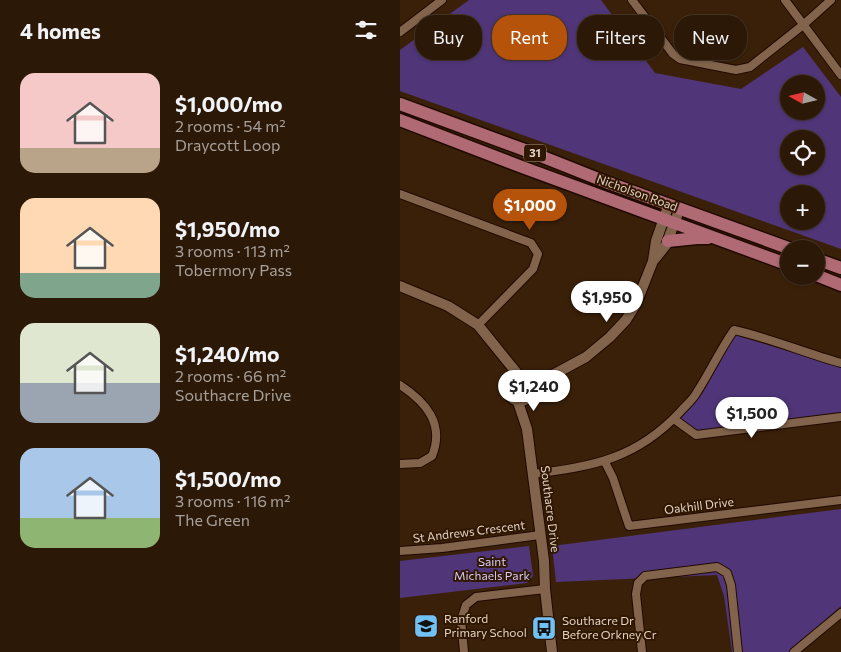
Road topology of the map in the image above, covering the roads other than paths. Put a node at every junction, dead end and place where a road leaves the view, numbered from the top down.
1 (442, 0) edge
2 (632, 0) edge
3 (785, 0) edge
4 (831, 0) edge
5 (803, 25) junction
6 (400, 32) edge
7 (841, 75) edge
8 (400, 104) edge
9 (400, 120) edge
10 (400, 194) edge
11 (675, 206) junction
12 (670, 220) junction
13 (720, 239) junction
14 (668, 241) junction
15 (780, 245) edge
16 (653, 261) junction
17 (780, 262) edge
18 (825, 262) edge
19 (841, 268) edge
20 (825, 279) edge
21 (841, 285) edge
22 (400, 286) edge
23 (478, 325) junction
24 (504, 359) junction
25 (841, 362) edge
26 (549, 377) junction
27 (522, 378) junction
28 (509, 384) junction
29 (400, 385) edge
30 (526, 397) junction
31 (841, 417) edge
32 (674, 419) junction
33 (605, 462) junction
34 (400, 464) edge
35 (533, 474) junction
36 (841, 500) edge
37 (540, 535) junction
38 (400, 551) edge
39 (545, 589) junction
40 (841, 613) edge
41 (464, 652) edge
42 (552, 652) edge
43 (642, 652) edge
44 (738, 652) edge
45 (794, 652) edge

1 - 6 street
2 - 5 street
3 - 5 street
4 - 5 street
5 - 7 street
8 - 11 main road, Nicholson Road / 31
9 - 12 main road, Nicholson Road / 31
10 - 23 street
11 - 12 street
11 - 15 main road, Nicholson Road / 31
12 - 13 main road, Nicholson Road / 31
12 - 14 street
12 - 16 street
13 - 14 main road
13 - 17 main road, Nicholson Road / 31
14 - 16 street
16 - 26 street
18 - 19 main road
20 - 21 main road
22 - 23 street
23 - 24 street
24 - 27 street
24 - 28 street
25 - 32 street
26 - 27 street
26 - 30 street
27 - 28 street
27 - 30 street
28 - 30 street
29 - 34 street
30 - 35 street, Southacre Drive
31 - 32 street
32 - 33 street
33 - 35 street
33 - 36 street, Oakhill Drive
35 - 37 street, Southacre Drive
37 - 38 street, St Andrews Crescent
37 - 39 street, Southacre Drive
39 - 41 street
39 - 42 street, Southacre Drive
40 - 45 street
43 - 44 street

